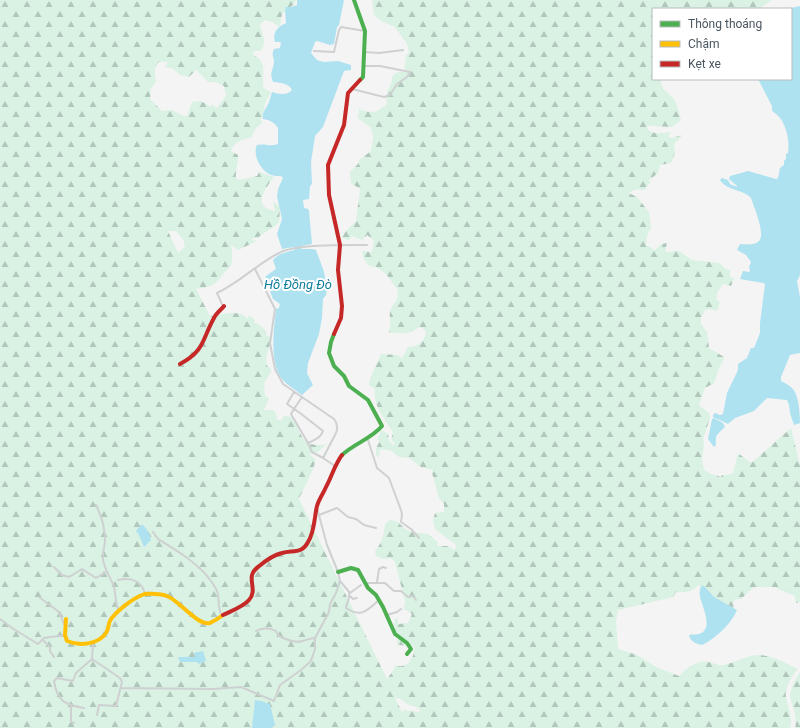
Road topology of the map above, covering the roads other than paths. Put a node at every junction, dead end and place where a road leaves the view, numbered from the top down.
1 (354, 0) edge
2 (365, 31) junction
3 (403, 50) dead end
4 (314, 51) dead end
5 (364, 52) junction
6 (364, 66) junction
7 (352, 88) junction
8 (340, 245) junction
9 (367, 245) dead end
10 (255, 269) junction
11 (225, 306) joint
12 (180, 364) dead end
13 (294, 392) junction
14 (302, 397) junction
15 (294, 409) junction
16 (368, 440) junction
17 (308, 442) junction
18 (323, 458) junction
19 (335, 466) junction
20 (96, 505) dead end
21 (317, 508) junction
22 (319, 514) junction
23 (376, 528) dead end
24 (153, 532) dead end
25 (419, 538) dead end
26 (54, 567) dead end
27 (386, 568) dead end
28 (106, 572) junction
29 (338, 572) junction
30 (118, 580) dead end
31 (340, 581) junction
32 (366, 582) junction
33 (377, 582) junction
34 (361, 585) dead end
35 (145, 594) junction
36 (349, 594) junction
37 (39, 597) dead end
38 (357, 598) dead end
39 (379, 600) junction
40 (416, 600) dead end
41 (401, 609) dead end
42 (119, 611) junction
43 (387, 615) junction
44 (222, 616) junction
45 (0, 619) edge
46 (66, 619) dead end
47 (64, 624) junction
48 (256, 631) dead end
49 (64, 635) junction
50 (315, 638) junction
51 (43, 640) junction
52 (93, 642) junction
53 (408, 654) dead end
54 (54, 657) dead end
55 (92, 659) junction
56 (121, 688) junction
57 (71, 704) junction
58 (84, 708) dead end
59 (97, 715) dead end
60 (74, 723) dead end

1 - 2 street
2 - 4 street
2 - 5 street
3 - 5 street
5 - 6 street
6 - 7 street
6 - 7 street
7 - 8 street
8 - 9 street
8 - 10 street
8 - 16 street
10 - 11 street
10 - 13 street
11 - 12 street
13 - 14 street
13 - 15 street
14 - 15 street
14 - 18 street
15 - 17 street
15 - 17 street
16 - 19 street
16 - 25 street
17 - 18 street
18 - 19 street
19 - 21 street
20 - 28 street
21 - 22 street
21 - 44 street
22 - 23 street
22 - 29 street
24 - 44 street
26 - 28 street
27 - 33 street
28 - 42 street
29 - 31 street
29 - 32 street
30 - 35 street
31 - 36 street
31 - 50 street
32 - 33 street
32 - 39 street
33 - 40 street
34 - 36 street
35 - 42 street
35 - 44 street
36 - 38 street
36 - 39 street
37 - 47 street
39 - 43 street
41 - 43 street
42 - 52 street
43 - 53 street
45 - 51 street
46 - 47 street
47 - 49 street
48 - 50 street
49 - 51 street
49 - 52 street
50 - 56 street
51 - 54 street
52 - 55 street
55 - 56 street
55 - 57 street
56 - 59 street
57 - 58 street
57 - 60 street

